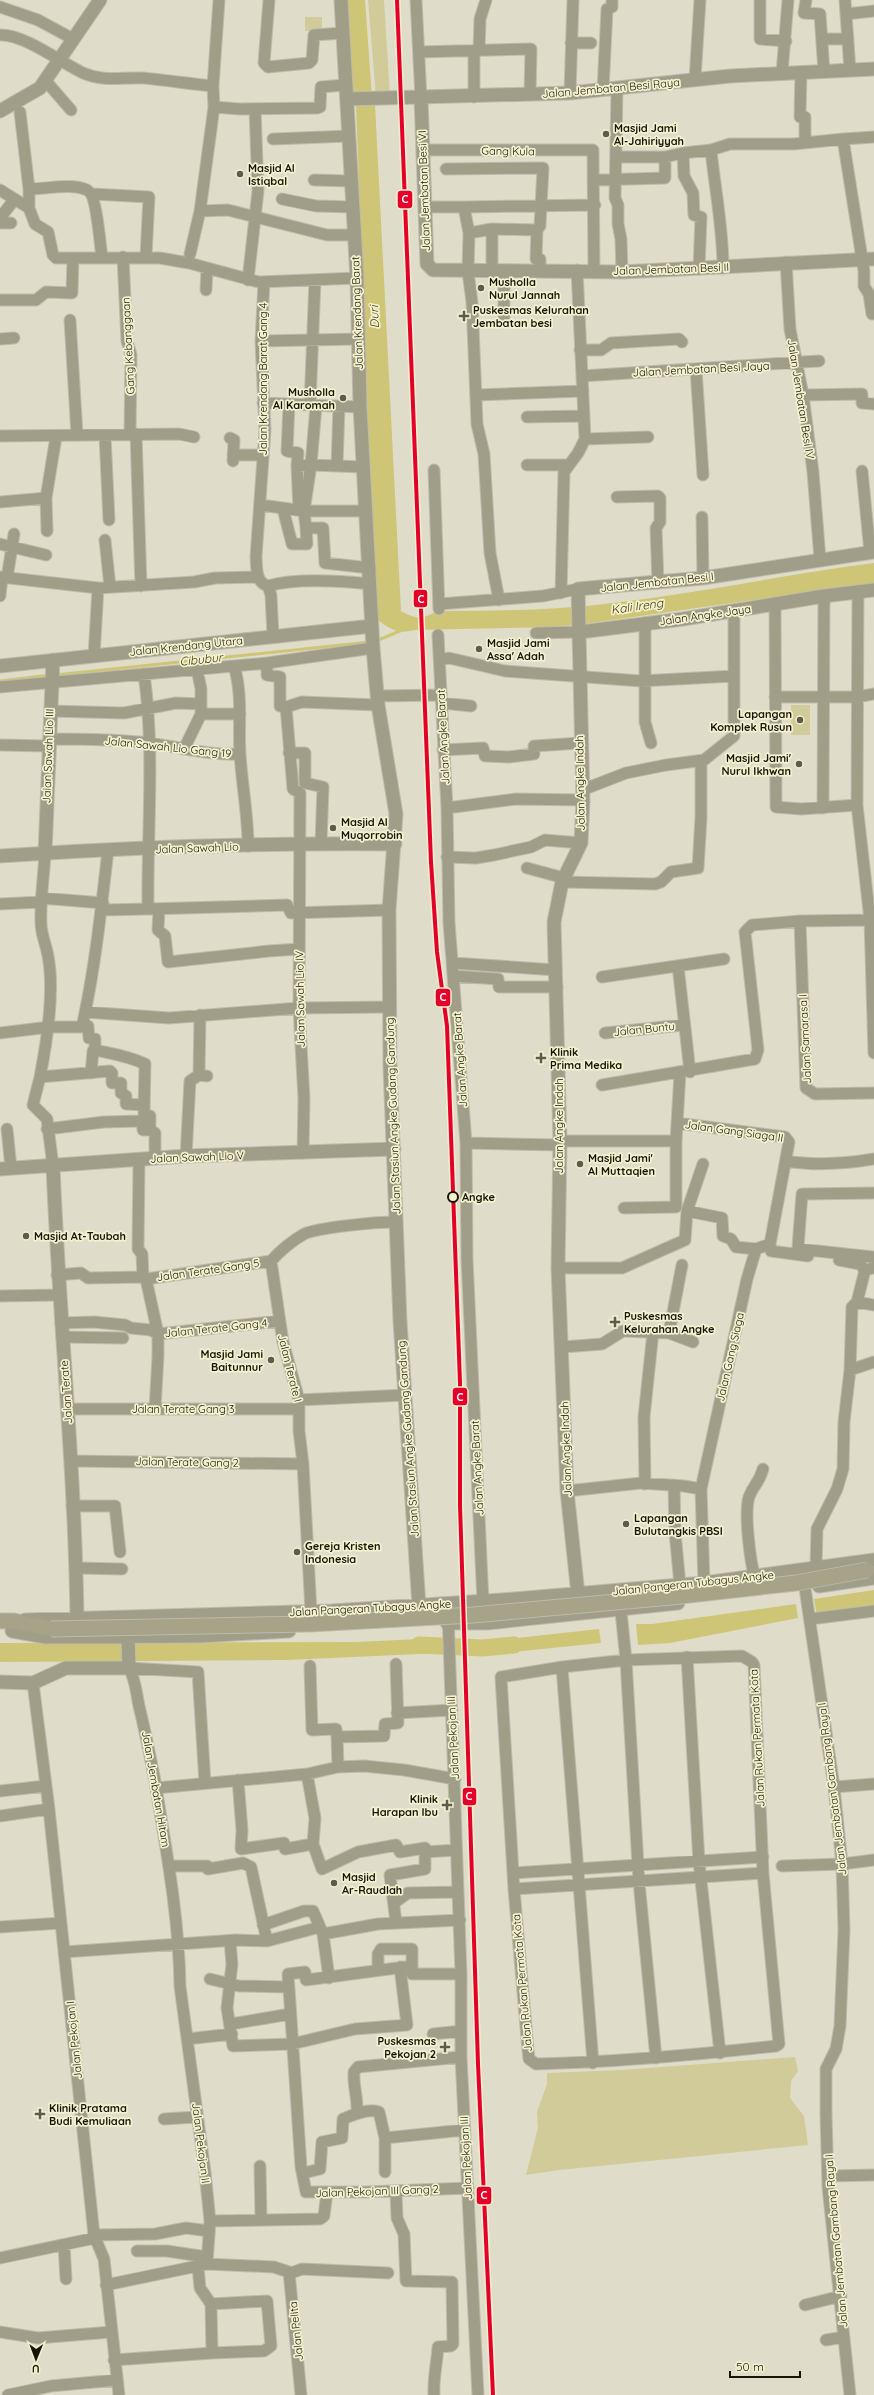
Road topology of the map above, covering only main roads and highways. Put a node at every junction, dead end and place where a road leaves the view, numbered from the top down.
1 (873, 1569) edge
2 (8, 1626) edge

1 - 2 main road, Jalan Pangeran Tubagus Angke, bridge

